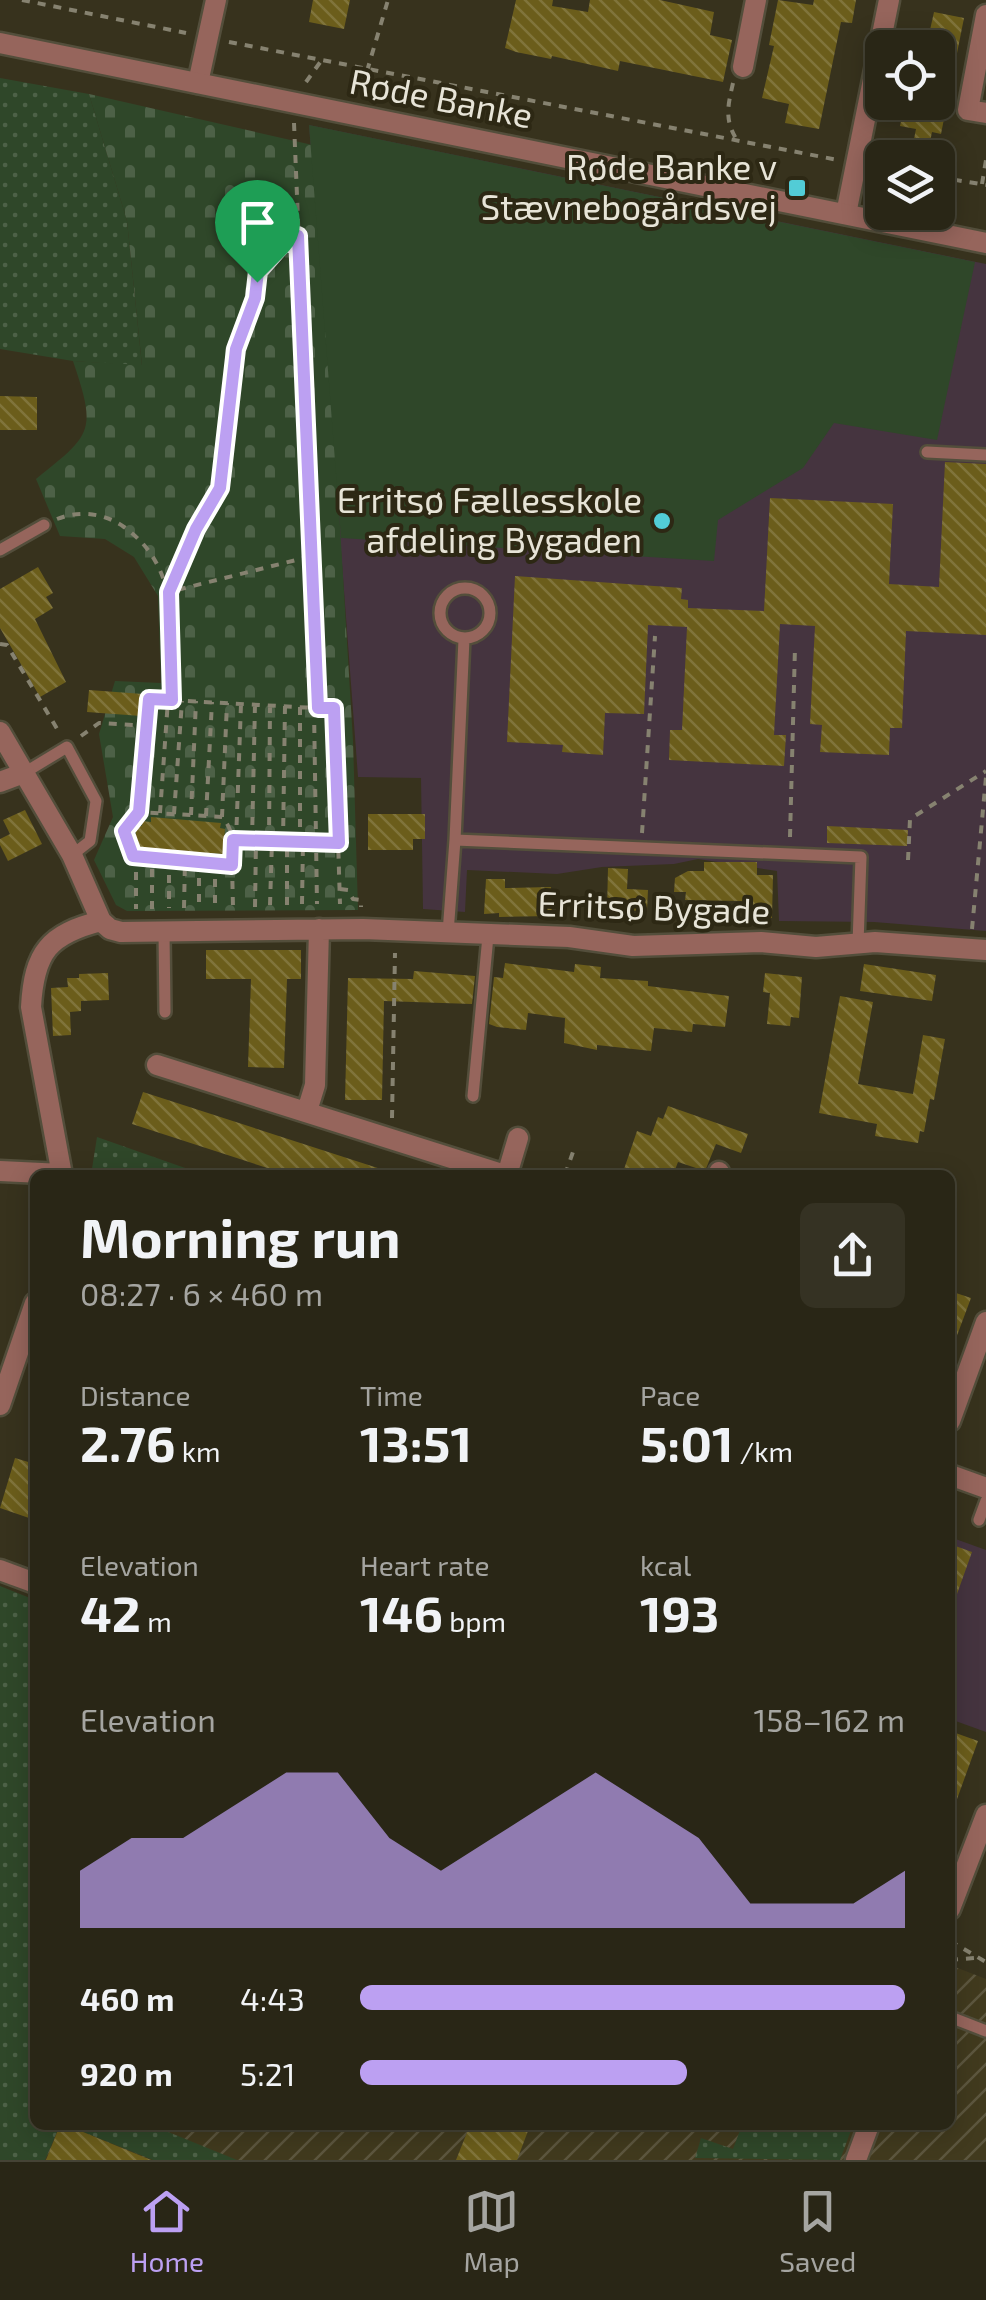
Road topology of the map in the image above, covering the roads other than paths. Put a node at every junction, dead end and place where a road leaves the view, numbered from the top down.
1 (216, 0) edge
2 (756, 0) edge
3 (889, 0) edge
4 (986, 15) edge
5 (0, 43) edge
6 (743, 67) road end
7 (198, 83) junction
8 (986, 113) edge
9 (846, 214) junction
10 (986, 243) edge
11 (926, 452) dead end
12 (986, 455) edge
13 (44, 524) road end
14 (0, 550) edge
15 (464, 639) junction
16 (0, 732) edge
17 (24, 773) junction
18 (0, 782) edge
19 (455, 840) junction
20 (72, 855) junction
21 (101, 920) junction
22 (319, 930) junction
23 (164, 932) junction
24 (448, 933) junction
25 (488, 936) junction
26 (858, 944) junction
27 (978, 949) edge
28 (165, 1012) dead end
29 (158, 1065) dead end
30 (473, 1096) dead end
31 (307, 1112) junction
32 (518, 1138) dead end
33 (61, 1170) edge
34 (490, 1170) edge
35 (508, 1170) edge
36 (0, 1171) edge
37 (30, 1172) edge
38 (30, 1319) edge
39 (986, 1322) edge
40 (0, 1406) edge
41 (955, 1408) edge
42 (955, 1477) edge
43 (986, 1488) edge
44 (986, 1500) edge
45 (979, 1520) dead end
46 (0, 1570) edge
47 (30, 1581) edge
48 (986, 1815) edge
49 (955, 1895) edge
50 (955, 2019) edge
51 (986, 2031) edge
52 (867, 2130) edge
53 (856, 2160) edge

1 - 7 street
2 - 6 street
3 - 9 street
4 - 8 street
5 - 7 street, Røde Banke
7 - 9 street, Røde Banke
9 - 10 street, Røde Banke
11 - 12 lane
13 - 14 lane
15 - 15 lane
15 - 19 lane
16 - 17 street
17 - 18 street
17 - 20 street
17 - 20 lane
19 - 24 lane
19 - 26 lane
20 - 21 street
21 - 23 street, Erritsø Bygade
21 - 33 street
22 - 23 street, Erritsø Bygade
22 - 24 street, Erritsø Bygade
22 - 31 street
23 - 28 lane
24 - 25 street, Erritsø Bygade
25 - 26 street, Erritsø Bygade
25 - 30 lane
26 - 27 street, Erritsø Bygade
29 - 31 street
31 - 34 street
32 - 35 street
36 - 37 street
38 - 40 street
39 - 41 street
42 - 43 street
44 - 45 lane
46 - 47 street
48 - 49 street
50 - 51 lane
52 - 53 street

